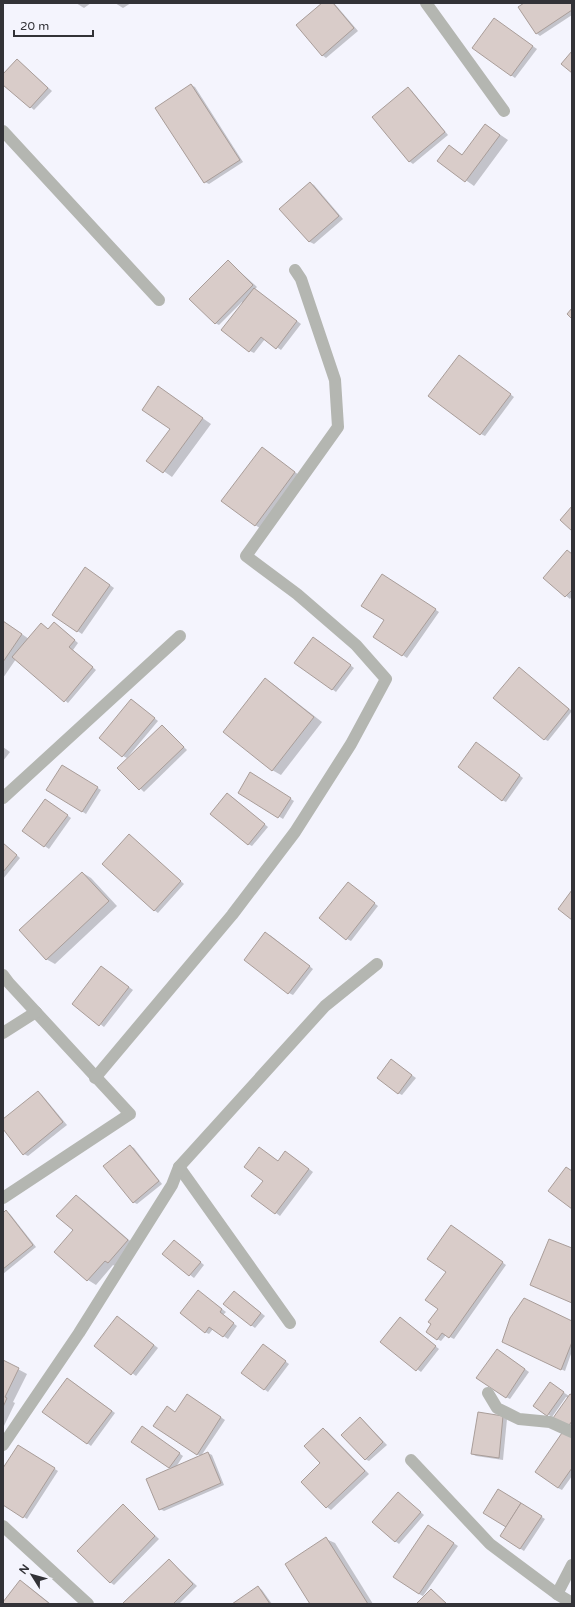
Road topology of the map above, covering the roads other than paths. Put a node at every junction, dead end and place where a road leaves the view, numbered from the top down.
1 (426, 3) edge
2 (504, 111) dead end
3 (3, 131) edge
4 (295, 270) dead end
5 (159, 300) dead end
6 (180, 636) dead end
7 (3, 798) edge
8 (377, 964) dead end
9 (3, 975) edge
10 (36, 1012) junction
11 (3, 1034) edge
12 (95, 1078) junction
13 (179, 1167) junction
14 (3, 1198) edge
15 (290, 1323) dead end
16 (488, 1393) dead end
17 (572, 1432) edge
18 (3, 1445) edge
19 (411, 1460) dead end
20 (3, 1526) edge
21 (572, 1565) edge
22 (557, 1594) junction
23 (572, 1603) edge
24 (88, 1604) edge

1 - 2 street
3 - 5 street
4 - 12 street
6 - 7 street
8 - 13 street
9 - 10 street
10 - 11 street
10 - 12 street
12 - 14 street
13 - 15 street
13 - 18 street
16 - 17 street
19 - 22 street
20 - 24 street
21 - 22 street
22 - 23 street

